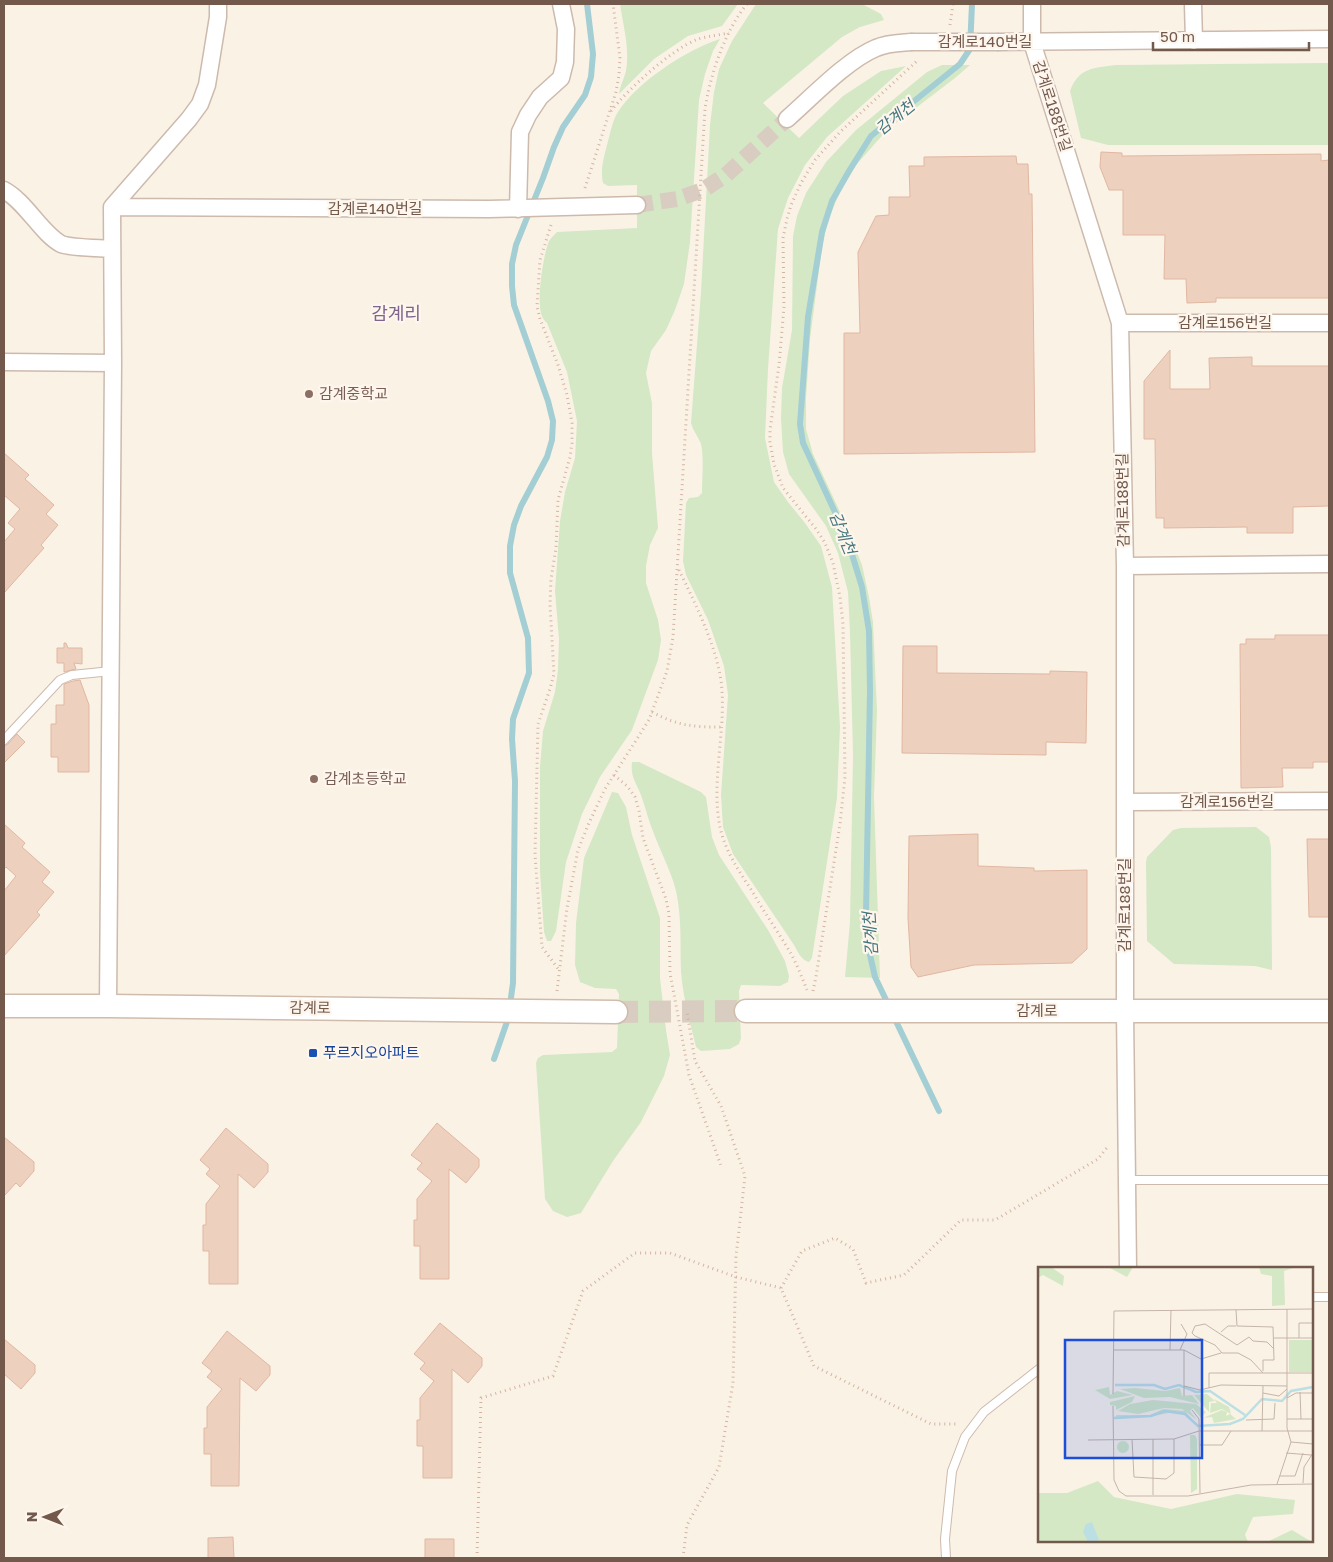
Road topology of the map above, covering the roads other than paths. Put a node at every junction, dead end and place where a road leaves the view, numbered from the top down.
1 (218, 4) edge
2 (561, 4) edge
3 (1032, 4) edge
4 (1193, 4) edge
5 (1329, 39) edge
6 (1194, 41) junction
7 (1032, 42) junction
8 (787, 119) tunnel mouth
9 (4, 190) edge
10 (637, 205) tunnel mouth
11 (112, 207) junction
12 (518, 208) junction
13 (112, 250) junction
14 (1120, 323) junction
15 (1329, 323) edge
16 (4, 362) edge
17 (113, 363) junction
18 (1329, 564) edge
19 (1124, 566) junction
20 (111, 671) junction
21 (4, 740) edge
22 (1124, 802) junction
23 (1329, 802) edge
24 (4, 1006) edge
25 (108, 1006) junction
26 (746, 1010) tunnel mouth
27 (1125, 1010) junction
28 (1329, 1011) edge
29 (616, 1012) tunnel mouth
30 (1128, 1180) junction
31 (1329, 1180) edge
32 (1128, 1267) edge
33 (1313, 1297) edge
34 (1329, 1297) edge
35 (1038, 1370) edge
36 (946, 1558) edge

1 - 11 street
2 - 12 street
3 - 7 street, 감계로188번길
4 - 6 street
5 - 6 street, 감계로140번길
6 - 7 street, 감계로140번길
7 - 8 street, 감계로140번길, bridge
7 - 14 street, 감계로188번길
9 - 13 street
10 - 12 street, 감계로140번길
11 - 12 street, 감계로140번길
11 - 13 street
13 - 17 street
14 - 15 street, 감계로156번길
14 - 19 street, 감계로188번길
16 - 17 street
17 - 20 street
18 - 19 street
19 - 22 street, 감계로188번길
20 - 21 lane
20 - 25 street
22 - 23 street, 감계로156번길
22 - 27 street, 감계로188번길
24 - 25 main road, 감계로
25 - 29 main road, 감계로
26 - 27 main road, 감계로
27 - 28 main road, 감계로
27 - 30 street, 감계로188번길
30 - 31 lane
30 - 32 street, 감계로188번길
33 - 34 lane
35 - 36 lane

